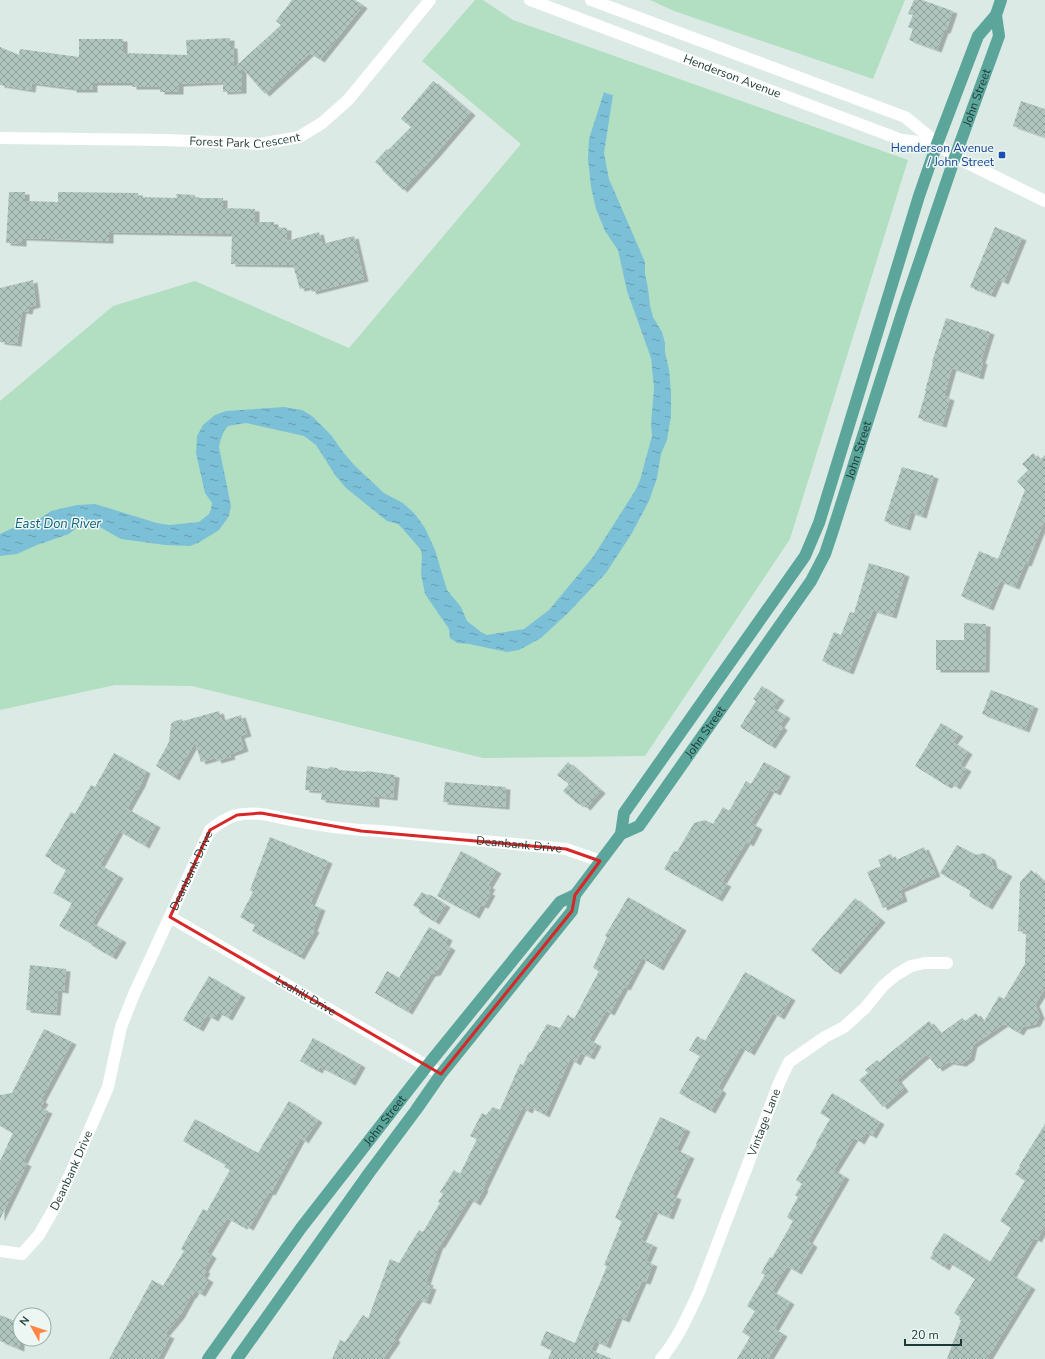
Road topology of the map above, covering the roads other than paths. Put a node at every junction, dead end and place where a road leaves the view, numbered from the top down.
1 (430, 0) edge
2 (530, 0) edge
3 (591, 0) edge
4 (1001, 0) edge
5 (996, 15) junction
6 (0, 138) edge
7 (937, 144) junction
8 (955, 157) junction
9 (1045, 201) edge
10 (621, 834) junction
11 (600, 861) junction
12 (575, 895) junction
13 (170, 917) junction
14 (947, 963) dead end
15 (427, 1066) junction
16 (441, 1074) junction
17 (0, 1251) edge
18 (208, 1359) edge
19 (237, 1359) edge
20 (661, 1359) edge

1 - 6 street, Forest Park Crescent
2 - 7 street, Henderson Avenue
3 - 7 street, Henderson Avenue
4 - 5 main road, John Street
5 - 7 main road, John Street
5 - 8 main road, John Street
7 - 8 street, Henderson Avenue
7 - 10 main road, John Street
8 - 9 street, Henderson Avenue
8 - 10 main road, John Street
10 - 11 main road, John Street
11 - 12 main road, John Street
11 - 13 street, Deanbank Drive
12 - 15 main road, John Street
12 - 16 main road, John Street
13 - 15 street, Leahill Drive
13 - 17 street, Deanbank Drive
14 - 20 street, Vintage Lane
15 - 16 street, Leahill Drive
15 - 18 main road, John Street
16 - 19 main road, John Street

